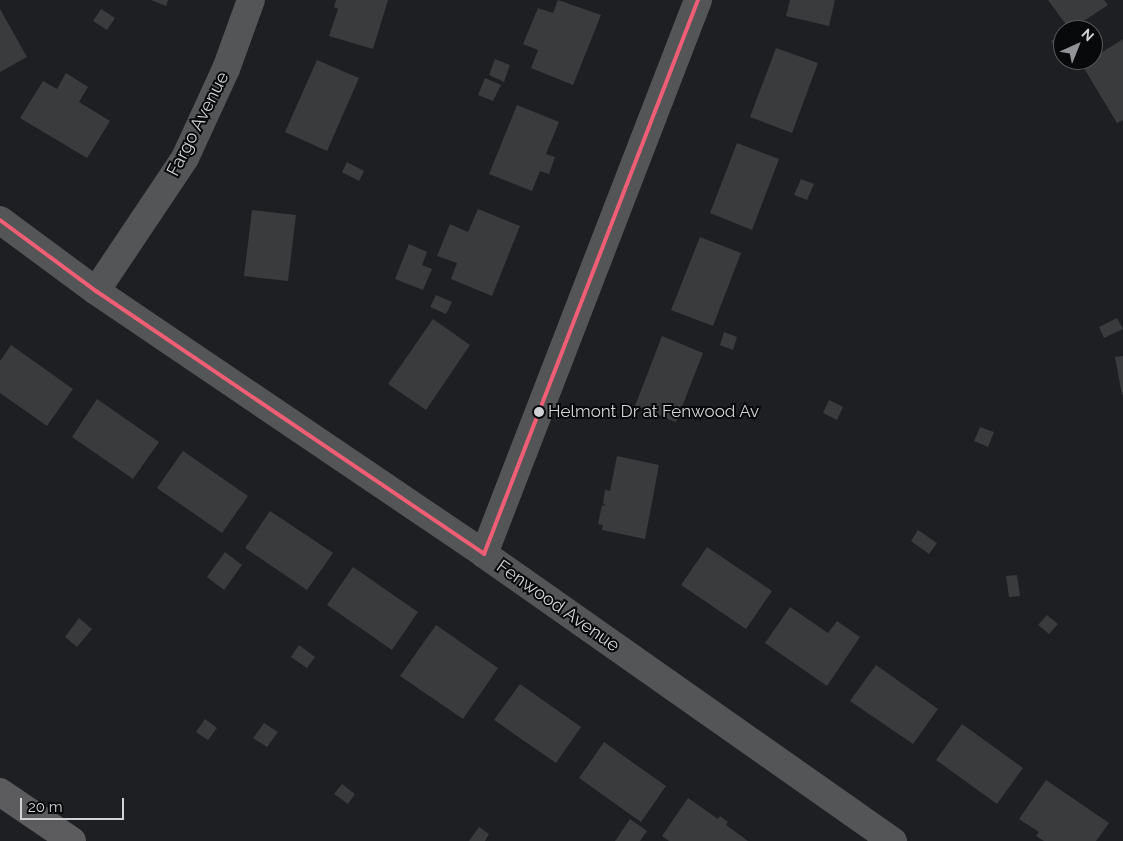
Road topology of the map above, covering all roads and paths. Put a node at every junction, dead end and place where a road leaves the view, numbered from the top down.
1 (251, 0) edge
2 (698, 0) edge
3 (0, 220) edge
4 (96, 291) junction
5 (484, 554) junction
6 (0, 792) edge
7 (72, 841) edge
8 (893, 841) edge

1 - 4 street, Fargo Avenue
2 - 5 street
3 - 4 street, Fenwood Avenue
4 - 5 street, Fenwood Avenue
5 - 8 street, Fenwood Avenue
6 - 7 highway

